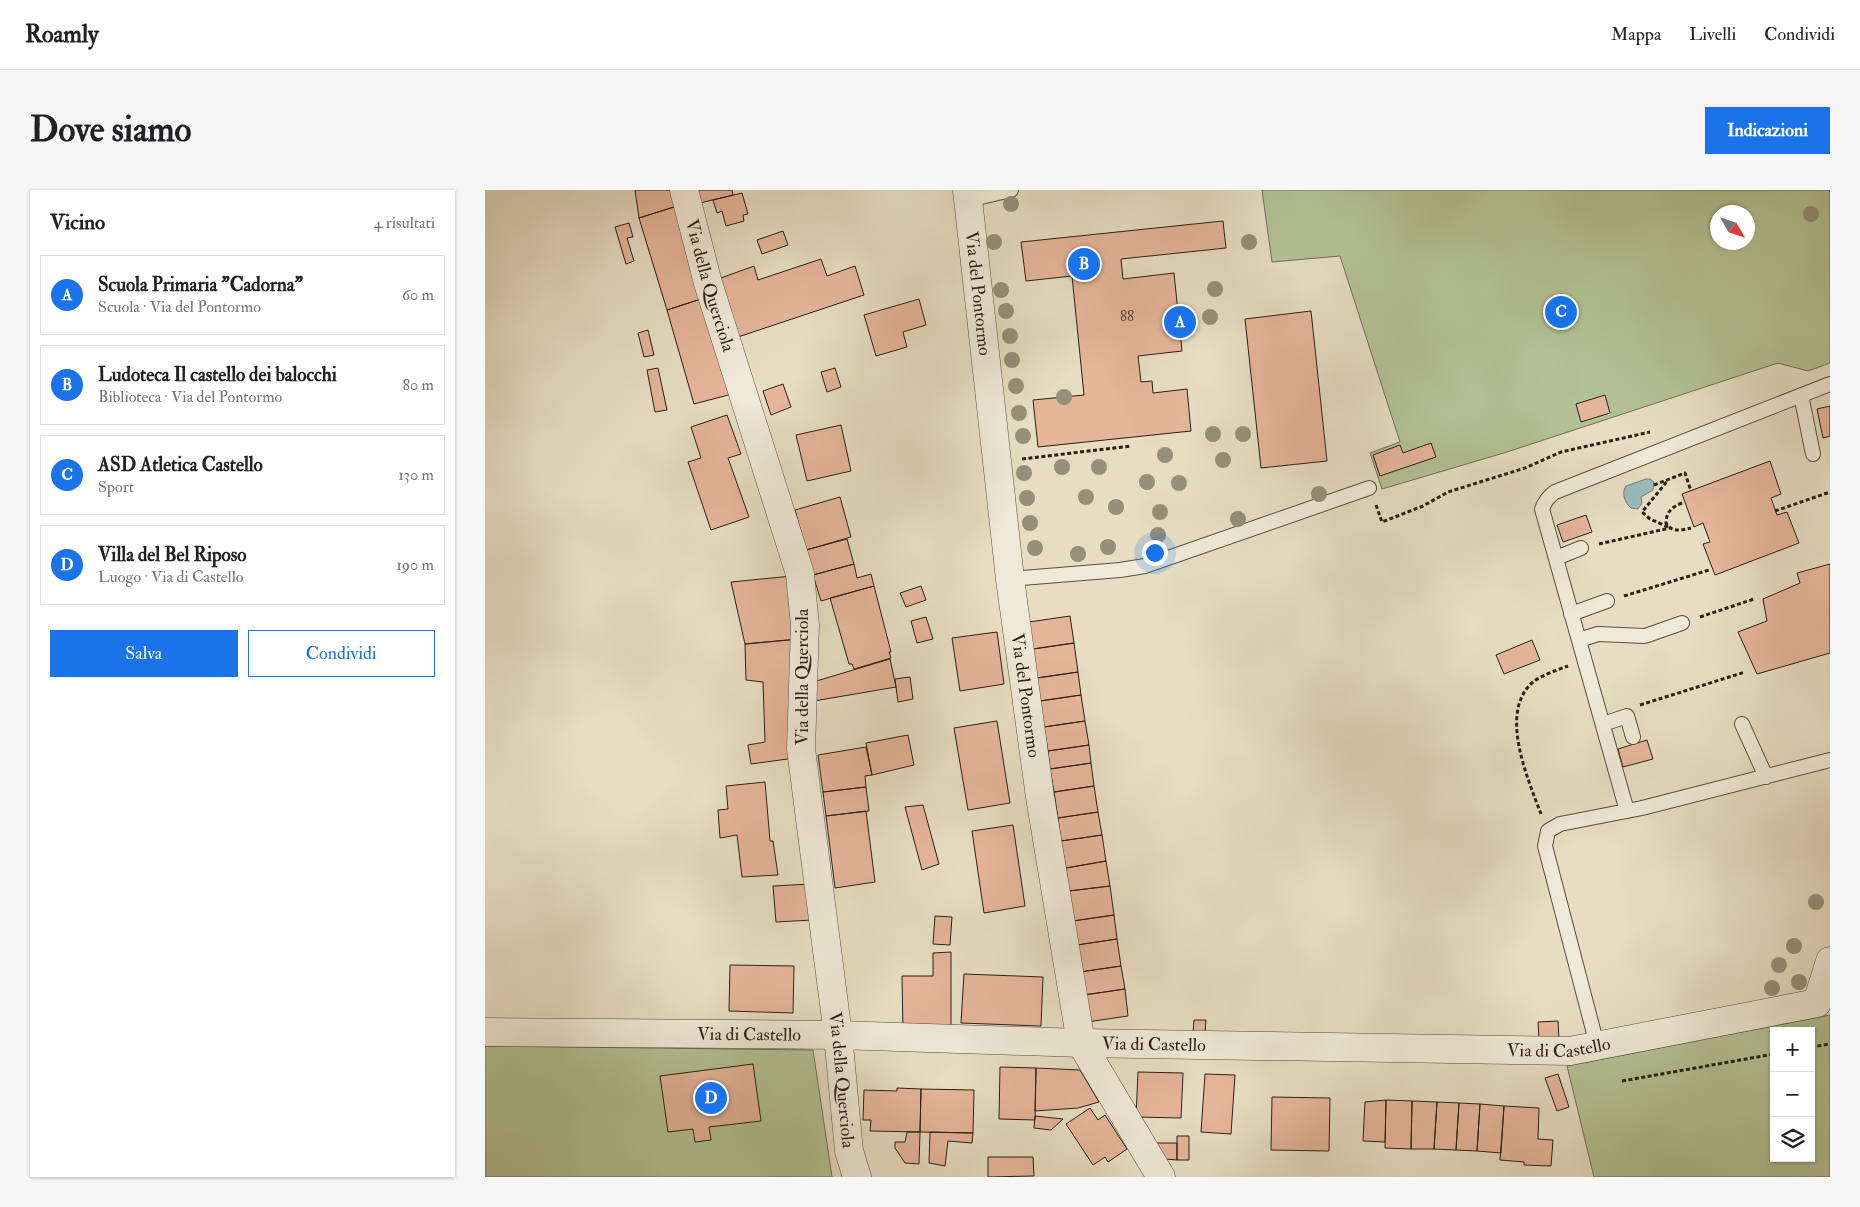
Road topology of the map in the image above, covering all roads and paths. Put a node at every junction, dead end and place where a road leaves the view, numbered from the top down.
1 (684, 190) edge
2 (1011, 190) edge
3 (968, 195) edge
4 (1830, 384) edge
5 (1801, 395) junction
6 (1657, 430) dead end
7 (1131, 446) dead end
8 (1813, 454) dead end
9 (998, 462) junction
10 (1669, 479) junction
11 (1655, 484) dead end
12 (1369, 488) joint
13 (1691, 491) dead end
14 (1830, 492) edge
15 (1682, 503) dead end
16 (1775, 511) dead end
17 (1669, 527) junction
18 (1691, 528) dead end
19 (1581, 548) joint
20 (1556, 558) junction
21 (1709, 570) dead end
22 (1011, 579) junction
23 (1754, 599) dead end
24 (1607, 601) joint
25 (1571, 614) junction
26 (1682, 623) joint
27 (1579, 640) junction
28 (1584, 659) junction
29 (1745, 672) dead end
30 (1627, 716) junction
31 (1603, 724) junction
32 (1742, 724) dead end
33 (1633, 737) dead end
34 (1830, 760) edge
35 (1766, 776) junction
36 (1627, 811) junction
37 (1548, 831) junction
38 (1830, 961) edge
39 (485, 1032) edge
40 (838, 1035) junction
41 (1081, 1043) junction
42 (1830, 1044) edge
43 (1597, 1045) junction
44 (1815, 1046) edge
45 (1770, 1055) edge
46 (1622, 1081) dead end
47 (857, 1177) edge
48 (1161, 1177) edge

1 - 40 street, Via della Querciola
2 - 3 lane
3 - 9 street, Via del Pontormo
4 - 5 lane
5 - 8 lane
5 - 20 lane
6 - 12 path
7 - 9 path
9 - 22 street, Via del Pontormo
10 - 11 path
10 - 13 path
10 - 17 path
12 - 22 lane
14 - 16 path
15 - 17 path
17 - 18 path
17 - 19 path
19 - 20 lane
20 - 25 lane
21 - 24 path
22 - 41 street, Via del Pontormo
23 - 26 path
24 - 25 lane
25 - 27 lane
26 - 27 lane
27 - 28 lane
28 - 31 lane
28 - 37 path
29 - 30 path
30 - 31 lane
30 - 33 lane
31 - 36 lane
32 - 35 lane
34 - 35 lane
35 - 36 lane
36 - 37 lane
37 - 43 lane
38 - 43 street, Via di Castello
39 - 40 street, Via di Castello
40 - 41 street, Via di Castello
40 - 47 street, Via della Querciola
41 - 43 street, Via di Castello
41 - 48 street, Via del Pontormo
42 - 44 path
45 - 46 path

